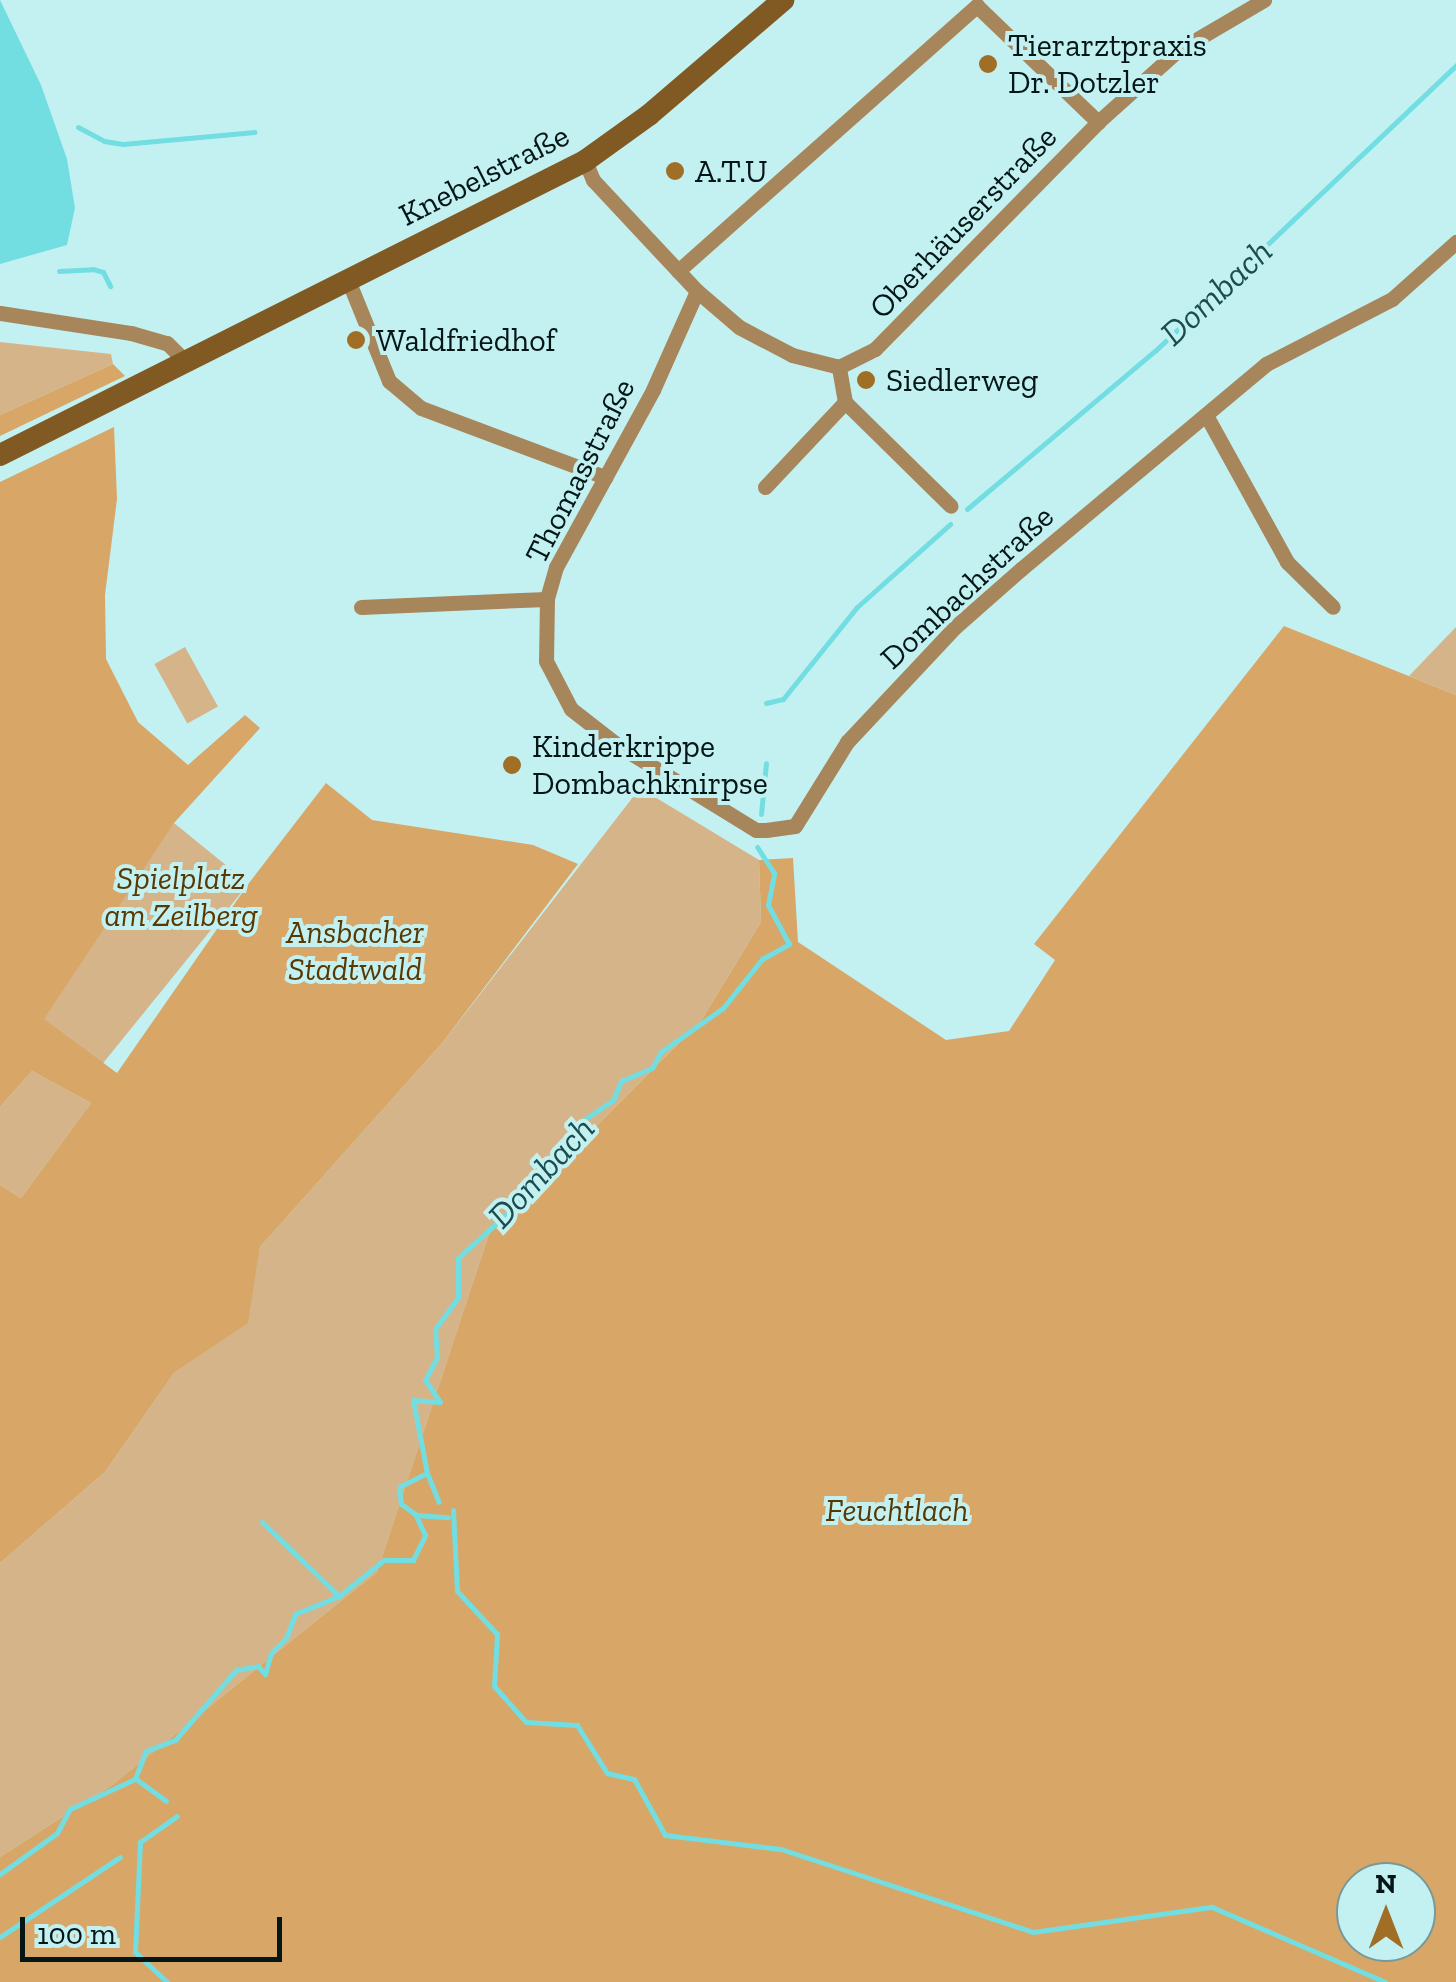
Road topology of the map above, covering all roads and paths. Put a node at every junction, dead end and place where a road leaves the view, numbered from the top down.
1 (783, 0) edge
2 (1264, 0) edge
3 (1098, 122) junction
4 (586, 162) junction
5 (1456, 242) edge
6 (678, 271) junction
7 (348, 280) junction
8 (697, 291) junction
9 (0, 313) edge
10 (186, 362) junction
11 (839, 367) junction
12 (845, 402) junction
13 (1206, 415) junction
14 (0, 456) edge
15 (605, 476) junction
16 (765, 487) dead end
17 (951, 506) dead end
18 (548, 599) junction
19 (360, 607) dead end
20 (1333, 607) dead end
21 (795, 826) joint

1 - 4 main road, Knebelstraße
2 - 3 street, Oberhäuserstraße
3 - 6 street
3 - 11 street, Oberhäuserstraße
4 - 6 street
4 - 7 main road, Knebelstraße
5 - 13 street, Dombachstraße
6 - 8 street
7 - 10 main road, Knebelstraße
7 - 15 street
8 - 11 street
8 - 15 street, Thomasstraße
9 - 10 street
10 - 14 main road, Knebelstraße
11 - 12 street
12 - 16 street
12 - 17 street
13 - 20 street
13 - 21 street, Dombachstraße
15 - 18 street, Thomasstraße
18 - 19 street
18 - 21 street, Thomasstraße

